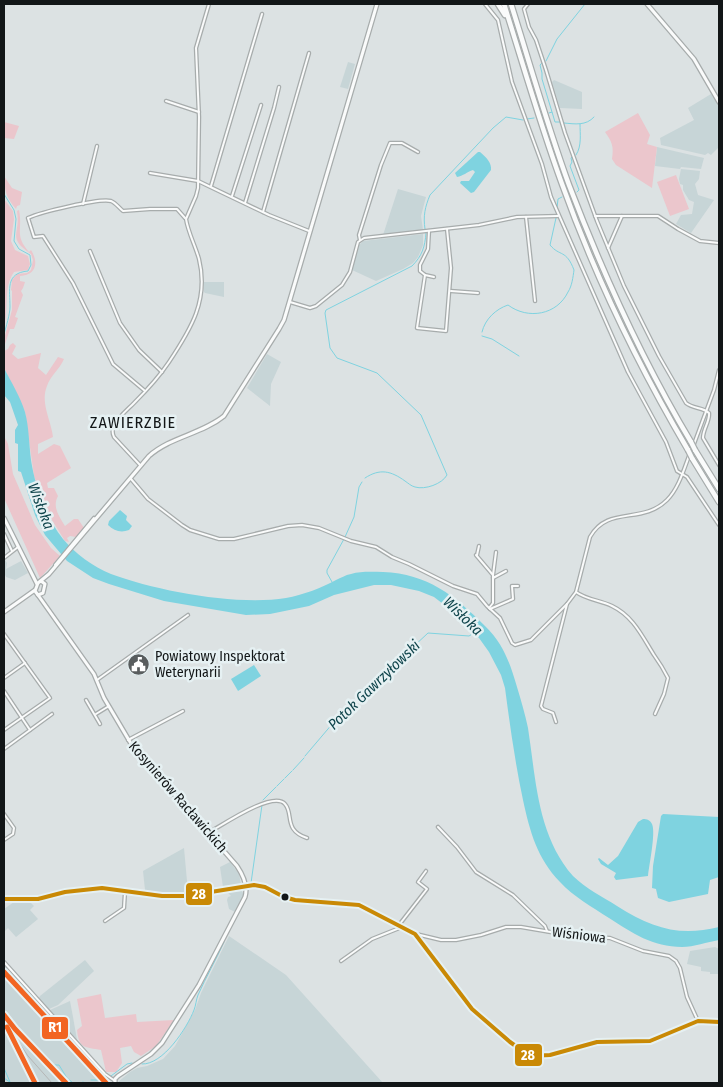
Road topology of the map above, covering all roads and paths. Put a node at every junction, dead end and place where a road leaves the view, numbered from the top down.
1 (209, 4) edge
2 (377, 4) edge
3 (485, 4) edge
4 (498, 4) edge
5 (504, 4) edge
6 (511, 4) edge
7 (528, 4) edge
8 (647, 4) edge
9 (262, 14) dead end
10 (512, 30) junction
11 (309, 53) dead end
12 (279, 87) dead end
13 (166, 101) dead end
14 (719, 102) edge
15 (261, 105) dead end
16 (199, 112) junction
17 (97, 146) dead end
18 (418, 152) dead end
19 (150, 173) dead end
20 (198, 181) junction
21 (211, 186) junction
22 (232, 196) junction
23 (245, 203) junction
24 (83, 204) junction
25 (263, 212) junction
26 (623, 215) junction
27 (558, 216) junction
28 (595, 216) junction
29 (526, 217) junction
30 (186, 218) junction
31 (447, 229) junction
32 (429, 231) junction
33 (310, 232) junction
34 (360, 240) junction
35 (719, 242) edge
36 (608, 248) junction
37 (90, 251) dead end
38 (425, 275) junction
39 (434, 277) dead end
40 (450, 291) junction
41 (478, 293) dead end
42 (535, 301) dead end
43 (289, 302) junction
44 (719, 370) edge
45 (162, 372) junction
46 (145, 391) junction
47 (706, 410) junction
48 (140, 465) junction
49 (719, 465) edge
50 (682, 474) junction
51 (130, 477) junction
52 (719, 489) edge
53 (719, 502) edge
54 (4, 518) edge
55 (719, 525) edge
56 (4, 534) edge
57 (478, 546) dead end
58 (18, 547) junction
59 (12, 551) junction
60 (496, 552) dead end
61 (4, 558) edge
62 (506, 571) dead end
63 (493, 577) junction
64 (41, 583) junction
65 (518, 586) dead end
66 (576, 592) junction
67 (36, 593) junction
68 (42, 593) junction
69 (567, 604) junction
70 (47, 607) junction
71 (489, 608) junction
72 (4, 612) edge
73 (188, 615) dead end
74 (4, 634) edge
75 (25, 663) junction
76 (4, 678) edge
77 (97, 680) junction
78 (4, 691) edge
79 (86, 700) dead end
80 (109, 706) junction
81 (183, 710) dead end
82 (52, 714) dead end
83 (655, 714) dead end
84 (95, 715) junction
85 (21, 718) junction
86 (556, 722) dead end
87 (100, 724) dead end
88 (4, 730) edge
89 (30, 730) junction
90 (128, 740) junction
91 (4, 748) edge
92 (4, 814) edge
93 (438, 827) dead end
94 (208, 833) junction
95 (307, 838) dead end
96 (4, 840) edge
97 (426, 871) dead end
98 (245, 886) junction
99 (125, 890) junction
100 (4, 899) edge
101 (105, 921) dead end
102 (400, 926) junction
103 (547, 931) junction
104 (415, 934) junction
105 (341, 961) dead end
106 (4, 962) edge
107 (698, 1021) junction
108 (719, 1022) edge
109 (115, 1082) edge

1 - 16 street
2 - 33 street
3 - 27 street
4 - 10 highway
5 - 10 highway
6 - 52 highway, bridge
7 - 28 street
8 - 14 street
9 - 21 street
10 - 53 highway, bridge
11 - 25 street
12 - 23 street
13 - 16 street
15 - 22 street
16 - 20 street
17 - 24 street
18 - 34 street
19 - 20 street
20 - 21 street
20 - 30 street
21 - 22 street
22 - 23 street
23 - 25 street
24 - 30 street
24 - 46 street
25 - 33 street
26 - 28 street
26 - 35 street
26 - 36 street
27 - 29 street
27 - 50 street
28 - 36 street
29 - 31 street
29 - 42 street
30 - 45 street
31 - 32 street
31 - 40 street
32 - 34 street
32 - 38 street
33 - 43 street
34 - 43 street
36 - 47 street
37 - 45 street
38 - 39 street
38 - 40 street
40 - 41 street
43 - 48 street
44 - 47 street
45 - 46 street
46 - 48 street
47 - 49 street
47 - 50 street
48 - 51 street
50 - 55 street
50 - 66 street
51 - 64 street
51 - 71 street
54 - 58 street
56 - 59 street
57 - 63 street
58 - 59 street
58 - 64 street
59 - 61 street
60 - 63 street
62 - 63 street
63 - 71 street
64 - 67 street
64 - 68 street
65 - 71 street
66 - 69 street
66 - 83 street
67 - 68 street
67 - 70 street, Kosynierów Racławickich
67 - 72 street
68 - 70 street, Kosynierów Racławickich
69 - 71 street
69 - 86 street
70 - 77 street, Kosynierów Racławickich
73 - 77 street
74 - 75 street
75 - 76 street
75 - 85 street
77 - 80 street, Kosynierów Racławickich
78 - 85 street
79 - 84 street
80 - 84 street
80 - 90 street, Kosynierów Racławickich
81 - 90 street
82 - 89 street
84 - 87 street
85 - 88 street
85 - 89 street
89 - 91 street
90 - 94 street, Kosynierów Racławickich
92 - 96 street
93 - 103 street
94 - 95 street
94 - 98 street, Kosynierów Racławickich
97 - 102 street
98 - 99 street
98 - 102 street
98 - 109 street
99 - 100 street
99 - 101 street
102 - 104 street
102 - 105 street
103 - 104 street, Wiśniowa
103 - 107 street, Wiśniowa
104 - 107 street
106 - 109 street
107 - 108 street

